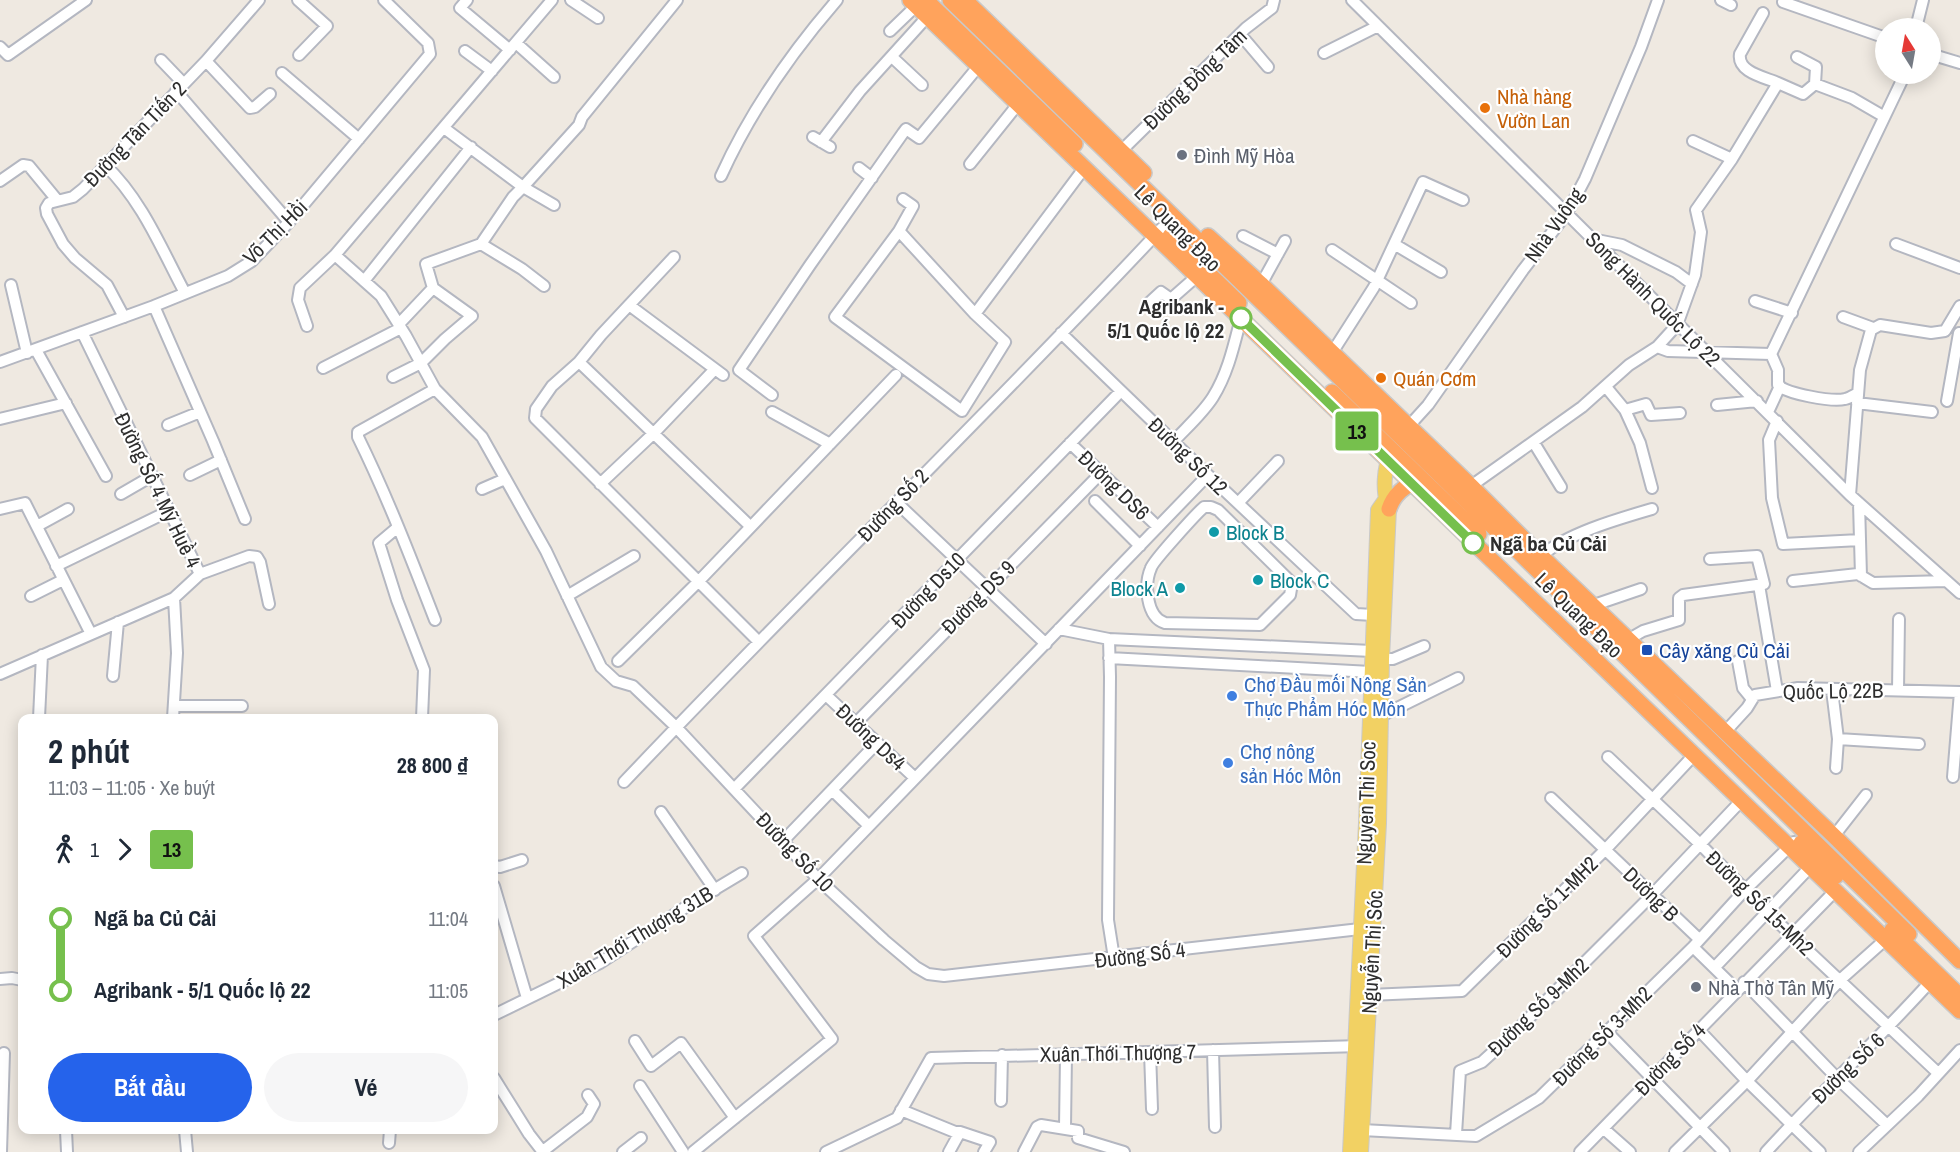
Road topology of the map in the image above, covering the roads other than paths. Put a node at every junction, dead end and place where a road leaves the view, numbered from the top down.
1 (86, 0) edge
2 (259, 0) edge
3 (298, 0) edge
4 (384, 0) edge
5 (467, 0) edge
6 (552, 0) edge
7 (571, 0) edge
8 (677, 0) edge
9 (837, 0) edge
10 (950, 0) edge
11 (965, 0) edge
12 (1274, 0) edge
13 (1352, 0) edge
14 (1658, 0) edge
15 (1720, 0) edge
16 (1923, 0) edge
17 (918, 2) edge
18 (1783, 2) dead end
19 (1731, 5) dead end
20 (1763, 13) dead end
21 (927, 17) junction
22 (598, 18) dead end
23 (1918, 18) edge
24 (1378, 26) junction
25 (890, 31) dead end
26 (1240, 34) junction
27 (1875, 34) edge
28 (0, 47) edge
29 (513, 47) junction
30 (465, 51) dead end
31 (1324, 53) dead end
32 (299, 55) dead end
33 (892, 57) junction
34 (1797, 57) dead end
35 (1941, 57) edge
36 (161, 60) dead end
37 (206, 61) junction
38 (982, 62) junction
39 (1960, 63) edge
40 (1269, 67) dead end
41 (492, 71) junction
42 (282, 73) dead end
43 (554, 77) dead end
44 (1778, 83) junction
45 (1815, 84) junction
46 (1900, 84) edge
47 (922, 85) dead end
48 (180, 87) junction
49 (270, 94) dead end
50 (1018, 104) junction
51 (1883, 116) junction
52 (444, 128) junction
53 (359, 139) junction
54 (1694, 141) dead end
55 (821, 142) dead end
56 (471, 147) junction
57 (1117, 154) junction
58 (1732, 159) junction
59 (970, 164) dead end
60 (105, 165) junction
61 (1085, 166) junction
62 (859, 168) dead end
63 (721, 176) dead end
64 (872, 178) junction
65 (0, 181) edge
66 (523, 187) junction
67 (903, 199) dead end
68 (57, 200) junction
69 (1463, 200) dead end
70 (554, 205) dead end
71 (1567, 213) junction
72 (289, 222) junction
73 (899, 231) junction
74 (1158, 231) junction
75 (1243, 236) dead end
76 (1592, 239) junction
77 (1285, 241) dead end
78 (480, 244) junction
79 (1394, 244) junction
80 (1896, 244) dead end
81 (1332, 250) dead end
82 (1278, 254) junction
83 (335, 255) junction
84 (674, 257) dead end
85 (1960, 268) edge
86 (1441, 272) dead end
87 (1196, 277) junction
88 (364, 281) junction
89 (1377, 281) junction
90 (1692, 284) junction
91 (11, 285) dead end
92 (544, 286) dead end
93 (433, 288) junction
94 (1258, 290) junction
95 (185, 293) junction
96 (1755, 301) dead end
97 (1411, 303) dead end
98 (1148, 304) dead end
99 (630, 305) junction
100 (154, 306) junction
101 (1960, 306) edge
102 (1792, 313) junction
103 (975, 314) junction
104 (124, 317) junction
105 (1843, 317) dead end
106 (1241, 318) junction
107 (1677, 325) junction
108 (307, 326) dead end
109 (400, 326) junction
110 (1874, 328) junction
111 (1945, 331) junction
112 (82, 332) junction
113 (1061, 333) junction
114 (1959, 333) edge
115 (1657, 347) junction
116 (32, 352) junction
117 (1707, 352) junction
118 (1771, 354) junction
119 (1328, 358) junction
120 (0, 362) edge
121 (579, 362) junction
122 (421, 363) junction
123 (323, 368) dead end
124 (896, 375) dead end
125 (393, 377) dead end
126 (1780, 386) junction
127 (1606, 387) junction
128 (435, 389) junction
129 (1121, 391) junction
130 (772, 395) dead end
131 (1858, 398) junction
132 (1756, 401) junction
133 (1947, 401) dead end
134 (66, 403) junction
135 (1717, 405) dead end
136 (1625, 410) junction
137 (200, 412) junction
138 (772, 412) dead end
139 (1768, 412) junction
140 (1932, 412) dead end
141 (1680, 413) dead end
142 (0, 419) edge
143 (1777, 421) junction
144 (168, 425) dead end
145 (654, 433) junction
146 (1173, 442) junction
147 (1070, 443) junction
148 (1534, 443) junction
149 (830, 444) junction
150 (1397, 444) junction
151 (221, 460) junction
152 (1278, 460) dead end
153 (1101, 473) junction
154 (190, 475) dead end
155 (106, 476) dead end
156 (152, 476) junction
157 (1208, 476) junction
158 (505, 479) junction
159 (1417, 482) junction
160 (600, 484) junction
161 (1471, 486) junction
162 (1561, 487) dead end
163 (482, 489) dead end
164 (1652, 489) dead end
165 (121, 494) dead end
166 (1855, 499) junction
167 (1095, 501) dead end
168 (896, 502) junction
169 (1238, 503) junction
170 (1387, 504) junction
171 (0, 508) edge
172 (68, 509) dead end
173 (1652, 509) dead end
174 (169, 510) junction
175 (245, 519) dead end
176 (37, 526) junction
177 (750, 526) junction
178 (398, 527) junction
179 (1158, 528) junction
180 (1270, 534) junction
181 (1860, 540) junction
182 (1140, 546) junction
183 (1256, 548) junction
184 (634, 556) dead end
185 (1541, 556) junction
186 (1710, 559) dead end
187 (957, 560) junction
188 (56, 566) junction
189 (200, 574) junction
190 (1862, 576) junction
191 (63, 580) junction
192 (1793, 580) dead end
193 (1946, 581) junction
194 (698, 582) junction
195 (1762, 585) junction
196 (987, 588) junction
197 (1641, 589) dead end
198 (1960, 593) edge
199 (31, 596) dead end
200 (567, 596) junction
201 (174, 598) junction
202 (269, 604) dead end
203 (1594, 605) junction
204 (1373, 615) junction
205 (1899, 619) dead end
206 (435, 620) dead end
207 (118, 622) junction
208 (1173, 624) junction
209 (1260, 625) junction
210 (1059, 630) junction
211 (91, 634) junction
212 (1109, 639) junction
213 (1629, 639) junction
214 (759, 642) junction
215 (1173, 642) junction
216 (1046, 644) junction
217 (1224, 645) junction
218 (1262, 646) junction
219 (1424, 646) dead end
220 (1377, 655) junction
221 (42, 656) junction
222 (1109, 658) junction
223 (1738, 661) dead end
224 (618, 662) dead end
225 (1224, 664) junction
226 (1371, 672) junction
227 (0, 674) edge
228 (113, 676) dead end
229 (1458, 678) dead end
230 (1832, 690) junction
231 (1898, 690) junction
232 (1777, 691) junction
233 (1960, 692) edge
234 (827, 696) junction
235 (1752, 699) junction
236 (174, 706) junction
237 (242, 706) dead end
238 (39, 714) edge
239 (173, 714) edge
240 (422, 714) edge
241 (1381, 716) junction
242 (856, 723) junction
243 (676, 727) junction
244 (1725, 732) junction
245 (1838, 739) junction
246 (877, 743) junction
247 (1919, 744) dead end
248 (1694, 755) junction
249 (1608, 757) dead end
250 (1836, 768) dead end
251 (1953, 777) dead end
252 (915, 778) junction
253 (624, 782) dead end
254 (735, 789) junction
255 (832, 790) junction
256 (1866, 795) dead end
257 (1551, 798) dead end
258 (1654, 799) junction
259 (1741, 801) junction
260 (661, 812) dead end
261 (869, 826) junction
262 (1834, 836) junction
263 (783, 841) junction
264 (1793, 842) junction
265 (1700, 844) junction
266 (1605, 850) junction
267 (522, 860) dead end
268 (1815, 862) junction
269 (498, 867) edge
270 (742, 873) dead end
271 (819, 879) junction
272 (715, 890) junction
273 (1836, 890) junction
274 (1744, 891) junction
275 (1652, 895) junction
276 (498, 900) edge
277 (1767, 912) junction
278 (1360, 929) junction
279 (1791, 934) junction
280 (1886, 939) junction
281 (1696, 943) junction
282 (1114, 958) junction
283 (1959, 958) edge
284 (1715, 967) junction
285 (920, 969) joint
286 (0, 979) edge
287 (18, 979) edge
288 (1840, 980) junction
289 (1930, 982) junction
290 (1960, 984) edge
291 (1740, 986) junction
292 (1369, 994) junction
293 (1960, 996) edge
294 (527, 998) junction
295 (1960, 1011) edge
296 (498, 1013) edge
297 (1889, 1028) junction
298 (1698, 1029) junction
299 (1607, 1032) junction
300 (1793, 1032) junction
301 (635, 1041) dead end
302 (1360, 1046) junction
303 (1213, 1050) junction
304 (1960, 1050) edge
305 (1150, 1052) junction
306 (4, 1053) dead end
307 (1002, 1055) junction
308 (1065, 1055) junction
309 (1938, 1073) junction
310 (1837, 1078) junction
311 (1650, 1079) junction
312 (1747, 1081) junction
313 (498, 1084) edge
314 (640, 1086) dead end
315 (588, 1095) dead end
316 (1001, 1101) dead end
317 (1152, 1109) dead end
318 (901, 1110) junction
319 (735, 1118) junction
320 (1791, 1124) junction
321 (1887, 1125) junction
322 (1215, 1127) dead end
323 (1065, 1128) junction
324 (1701, 1128) junction
325 (1604, 1129) junction
326 (1362, 1130) junction
327 (960, 1132) junction
328 (66, 1134) edge
329 (185, 1134) edge
330 (390, 1134) edge
331 (1456, 1134) junction
332 (3, 1137) edge
333 (641, 1138) dead end
334 (389, 1143) dead end
335 (1, 1152) edge
336 (67, 1152) edge
337 (187, 1152) edge
338 (543, 1152) edge
339 (623, 1152) edge
340 (683, 1152) edge
341 (693, 1152) edge
342 (826, 1152) edge
343 (949, 1152) edge
344 (984, 1152) edge
345 (1024, 1152) edge
346 (1124, 1152) edge
347 (1350, 1152) edge
348 (1361, 1152) edge
349 (1580, 1152) edge
350 (1630, 1152) edge
351 (1675, 1152) edge
352 (1724, 1152) edge
353 (1766, 1152) edge
354 (1821, 1152) edge
355 (1858, 1152) edge

1 - 28 street
2 - 37 street, Đường Tân Tiến 2
3 - 32 street
4 - 53 street, Võ Thị Hồi
5 - 29 street
6 - 29 street
7 - 22 street
8 - 66 street
9 - 63 street
10 - 57 highway, Lê Quang Đạo
11 - 57 highway, Lê Quang Đạo
12 - 26 street, Đường Đồng Tâm
13 - 24 street, Song Hành Quốc Lộ 22
14 - 71 street, Nhà Vuông
15 - 19 street
16 - 23 street
17 - 21 highway, Lê Quang Đạo
17 - 25 street
17 - 38 highway, Lê Quang Đạo
18 - 27 street
20 - 44 street
21 - 33 street
21 - 38 highway, Lê Quang Đạo
24 - 31 street
24 - 71 street, Song Hành Quốc Lộ 22
26 - 40 street
26 - 57 street, Đường Đồng Tâm
29 - 41 street
29 - 43 street
30 - 41 street
33 - 47 street
33 - 55 street
34 - 45 street
35 - 39 street
36 - 48 street
37 - 48 street, Đường Tân Tiến 2
37 - 49 street
38 - 50 highway, Lê Quang Đạo
38 - 64 street
38 - 74 highway, Lê Quang Đạo
41 - 52 street
42 - 53 street
44 - 45 street
44 - 58 street
45 - 51 street
46 - 51 street
48 - 60 street, Đường Tân Tiến 2
48 - 72 street
50 - 59 street
50 - 61 highway, Lê Quang Đạo
51 - 102 street
52 - 56 street
52 - 83 street
53 - 72 street, Võ Thị Hồi
54 - 58 street
56 - 66 street
56 - 88 street
57 - 94 highway, Lê Quang Đạo
58 - 90 street
60 - 68 street, Đường Tân Tiến 2
60 - 95 street
61 - 74 highway, Lê Quang Đạo
61 - 103 street
62 - 64 street
64 - 130 street
65 - 68 street
66 - 70 street
66 - 78 street
67 - 73 street
68 - 104 street
69 - 79 street
71 - 76 street, Song Hành Quốc Lộ 22
71 - 150 street, Nhà Vuông
72 - 95 street, Võ Thị Hồi
73 - 103 street
73 - 103 street
74 - 87 highway, Lê Quang Đạo
74 - 113 street, Đường Số 2
74 - 150 highway, Lê Quang Đạo
75 - 82 street
76 - 90 street
76 - 107 street, Song Hành Quốc Lộ 22
77 - 82 street
78 - 92 street
78 - 93 street
79 - 86 street
79 - 89 street
80 - 85 street
81 - 89 street
82 - 94 street
83 - 88 street, Đường Số 10
83 - 108 street
84 - 99 street
87 - 98 street
87 - 106 highway, Lê Quang Đạo
88 - 109 street, Đường Số 10
89 - 97 street
89 - 119 street
90 - 107 street
91 - 116 street
93 - 109 street
93 - 122 street
94 - 119 highway, Lê Quang Đạo
95 - 100 street, Võ Thị Hồi
96 - 102 street
99 - 121 street
99 - 145 street
100 - 104 street, Võ Thị Hồi
100 - 137 street
101 - 111 street
102 - 118 street
104 - 112 street, Võ Thị Hồi
105 - 110 street
106 - 146 street
106 - 150 highway, Lê Quang Đạo
107 - 115 street
107 - 117 street, Song Hành Quốc Lộ 22
109 - 122 street, Đường Số 10
109 - 123 street
110 - 111 street
110 - 131 street
111 - 114 street
112 - 116 street, Võ Thị Hồi
112 - 156 street, Đường Số 4 Mỹ Huề 4
113 - 129 street, Đường Số 12
113 - 168 street, Đường Số 2
114 - 133 street
115 - 117 street
115 - 127 street
116 - 120 street, Võ Thị Hồi
116 - 134 street
117 - 118 street
117 - 132 street, Song Hành Quốc Lộ 22
118 - 126 street
119 - 150 highway, Lê Quang Đạo
121 - 145 street
121 - 160 street
122 - 125 street
122 - 128 street, Đường Số 10
124 - 149 street
126 - 131 street
126 - 139 street
127 - 136 street
127 - 148 street
128 - 158 street, Đường Số 10
128 - 178 street
129 - 146 street, Đường Số 12
129 - 147 street, Đường Ds10
131 - 140 street
131 - 166 street
132 - 135 street
132 - 139 street, Song Hành Quốc Lộ 22
134 - 142 street
134 - 155 street
136 - 141 street
136 - 164 street
137 - 144 street
137 - 151 street
138 - 149 street
139 - 143 street, Song Hành Quốc Lộ 22
143 - 166 street, Song Hành Quốc Lộ 22
143 - 181 street
145 - 160 street
145 - 177 street
146 - 157 street, Đường Số 12
147 - 153 street, Đường DS6
147 - 187 street, Đường Ds10
148 - 161 street
148 - 162 street
149 - 177 street
150 - 159 highway, Lê Quang Đạo
150 - 161 highway, Lê Quang Đạo
150 - 170 main road, Nguyen Thi Soc
150 - 290 highway, Lê Quang Đạo
151 - 154 street
151 - 175 street
152 - 169 street
153 - 179 street, Đường DS6
153 - 196 street, Đường DS 9
156 - 165 street
156 - 174 street, Đường Số 4 Mỹ Huề 4
157 - 169 street, Đường Số 12
157 - 179 street
158 - 163 street
158 - 200 street, Đường Số 10
159 - 170 highway
159 - 248 highway, Lê Quang Đạo
159 - 264 highway, Lê Quang Đạo
160 - 194 street
161 - 185 highway, Lê Quang Đạo
166 - 181 street
166 - 193 street, Song Hành Quốc Lộ 22
167 - 182 street
168 - 187 street
168 - 214 street, Đường Số 2
169 - 180 street, Đường Số 12
170 - 204 main road, Nguyen Thi Soc
170 - 220 main road, Nguyễn Thị Sóc
171 - 176 street
172 - 176 street
173 - 185 street
174 - 188 street
174 - 189 street, Đường Số 4 Mỹ Huề 4
176 - 188 street
177 - 194 street
178 - 206 street
178 - 240 street
179 - 182 street
180 - 183 street
180 - 204 street, Đường Số 12
181 - 190 street
182 - 210 street
183 - 208 street
183 - 209 street
184 - 200 street
185 - 203 highway, Lê Quang Đạo
186 - 195 street
187 - 196 street
187 - 234 street, Đường Ds10
188 - 191 street
189 - 201 street, Đường Số 4 Mỹ Huề 4
189 - 202 street
190 - 192 street
190 - 193 street
191 - 199 street
191 - 211 street
193 - 198 street, Song Hành Quốc Lộ 22
194 - 214 street
194 - 224 street
195 - 213 street
195 - 232 street
196 - 216 street
196 - 242 street, Đường DS 9
197 - 203 street
200 - 243 street, Đường Số 10
201 - 207 street, Đường Số 4 Mỹ Huề 4
201 - 236 street
203 - 213 highway, Lê Quang Đạo
204 - 220 main road, Nguyen Thi Soc
205 - 231 street
207 - 211 street, Đường Số 4 Mỹ Huề 4
207 - 228 street
208 - 209 street
208 - 215 street
209 - 218 street
210 - 212 street
210 - 216 street
211 - 221 street, Đường Số 4 Mỹ Huề 4
212 - 215 street
212 - 222 street
213 - 244 highway, Lê Quang Đạo
214 - 243 street, Đường Số 2
215 - 217 street
216 - 252 street
217 - 218 street
217 - 225 street
218 - 220 street
219 - 220 street
220 - 226 main road, Nguyen Thi Soc
220 - 241 main road, Nguyễn Thị Sóc
221 - 227 street, Đường Số 4 Mỹ Huề 4
221 - 238 street
222 - 225 street
222 - 282 street
223 - 235 street
225 - 226 street
226 - 278 main road, Nguyen Thi Soc
229 - 241 street
230 - 231 street, Quốc Lộ 22B
230 - 232 street, Quốc Lộ 22B
230 - 245 street
231 - 233 street, Quốc Lộ 22B
232 - 235 street, Quốc Lộ 22B
233 - 251 street
234 - 242 street, Đường Ds4
234 - 254 street, Đường Ds10
235 - 244 street, Quốc Lộ 22B
236 - 237 street
236 - 239 street
241 - 292 main road, Nguyễn Thị Sóc
242 - 246 street, Đường Ds4
243 - 253 street, Đường Số 2
243 - 254 street, Đường Số 10
244 - 262 highway, Lê Quang Đạo
245 - 247 street
245 - 250 street
246 - 252 street, Đường Ds4
246 - 255 street
248 - 258 street, Đường Số 1-MH2
248 - 259 highway, Lê Quang Đạo
249 - 258 street, Đường Số 15-Mh2
252 - 261 street
254 - 263 street, Đường Số 10
255 - 261 street
255 - 263 street
256 - 262 street
257 - 266 street, Dường B
258 - 265 street, Đường Số 15-Mh2
258 - 266 street, Đường Số 1-MH2
259 - 264 highway, Lê Quang Đạo
259 - 265 street
260 - 272 street
261 - 271 street
262 - 283 highway, Lê Quang Đạo
263 - 271 street, Đường Số 10
264 - 268 highway, Lê Quang Đạo
264 - 274 street, Đường Số 3-Mh2
265 - 274 street, Đường Số 15-Mh2
265 - 275 street
266 - 275 street, Dường B
266 - 292 street, Đường Số 1-MH2
267 - 269 street
268 - 273 highway, Lê Quang Đạo
268 - 277 street
268 - 293 highway, Lê Quang Đạo
270 - 272 street, Xuân Thới Thượng 31B
271 - 285 street, Đường Số 10
271 - 319 street
272 - 294 street, Xuân Thới Thượng 31B
273 - 279 street, Đường Số 4
273 - 280 highway, Lê Quang Đạo
274 - 277 street, Đường Số 15-Mh2
274 - 281 street, Đường Số 3-Mh2
275 - 281 street, Dường B
275 - 331 street, Đường Số 9-Mh2
276 - 294 street
277 - 279 street, Đường Số 15-Mh2
277 - 284 street
278 - 282 street, Đường Số 4
278 - 302 main road, Nguyen Thi Soc
279 - 288 street, Đường Số 15-Mh2
279 - 291 street, Đường Số 4
280 - 288 street
280 - 289 highway, Lê Quang Đạo
281 - 284 street, Dường B
281 - 299 street, Đường Số 3-Mh2
282 - 285 street, Đường Số 4
284 - 291 street, Dường B
286 - 287 street
288 - 297 street, Đường Số 15-Mh2
288 - 300 street
289 - 295 highway, Lê Quang Đạo
289 - 297 street, Đường Số 6
291 - 298 street, Đường Số 4
291 - 300 street, Dường B
292 - 302 main road, Nguyễn Thị Sóc
294 - 296 street, Xuân Thới Thượng 31B
297 - 309 street, Đường Số 15-Mh2
297 - 310 street, Đường Số 6
298 - 311 street, Đường Số 4
298 - 312 street
299 - 311 street
299 - 331 street, Đường Số 3-Mh2
300 - 310 street, Dường B
300 - 312 street
301 - 319 street
302 - 303 street, Xuân Thới Thượng 7
302 - 326 main road, Nguyễn Thị Sóc
302 - 347 main road, Nguyen Thi Soc
303 - 305 street, Xuân Thới Thượng 7
303 - 322 street
304 - 309 street
305 - 308 street, Xuân Thới Thượng 7
305 - 317 street
306 - 332 street
307 - 308 street, Xuân Thới Thượng 7
307 - 316 street
307 - 318 street, Xuân Thới Thượng 7
308 - 323 street
309 - 321 street
310 - 320 street, Đường Số 6
310 - 321 street, Dường B
311 - 324 street
311 - 325 street, Đường Số 4
312 - 320 street
312 - 324 street
313 - 338 street
314 - 340 street
315 - 338 street
318 - 327 street
318 - 342 street
319 - 341 street
320 - 353 street, Đường Số 6
320 - 354 street
321 - 355 street
323 - 345 street
323 - 346 street
324 - 351 street
324 - 352 street
325 - 349 street, Đường Số 4
325 - 350 street
326 - 331 street, Đường Số 3-Mh2
326 - 348 main road, Nguyễn Thị Sóc
327 - 343 street
327 - 344 street
328 - 336 street
329 - 337 street
330 - 334 street
332 - 335 street
333 - 339 street

